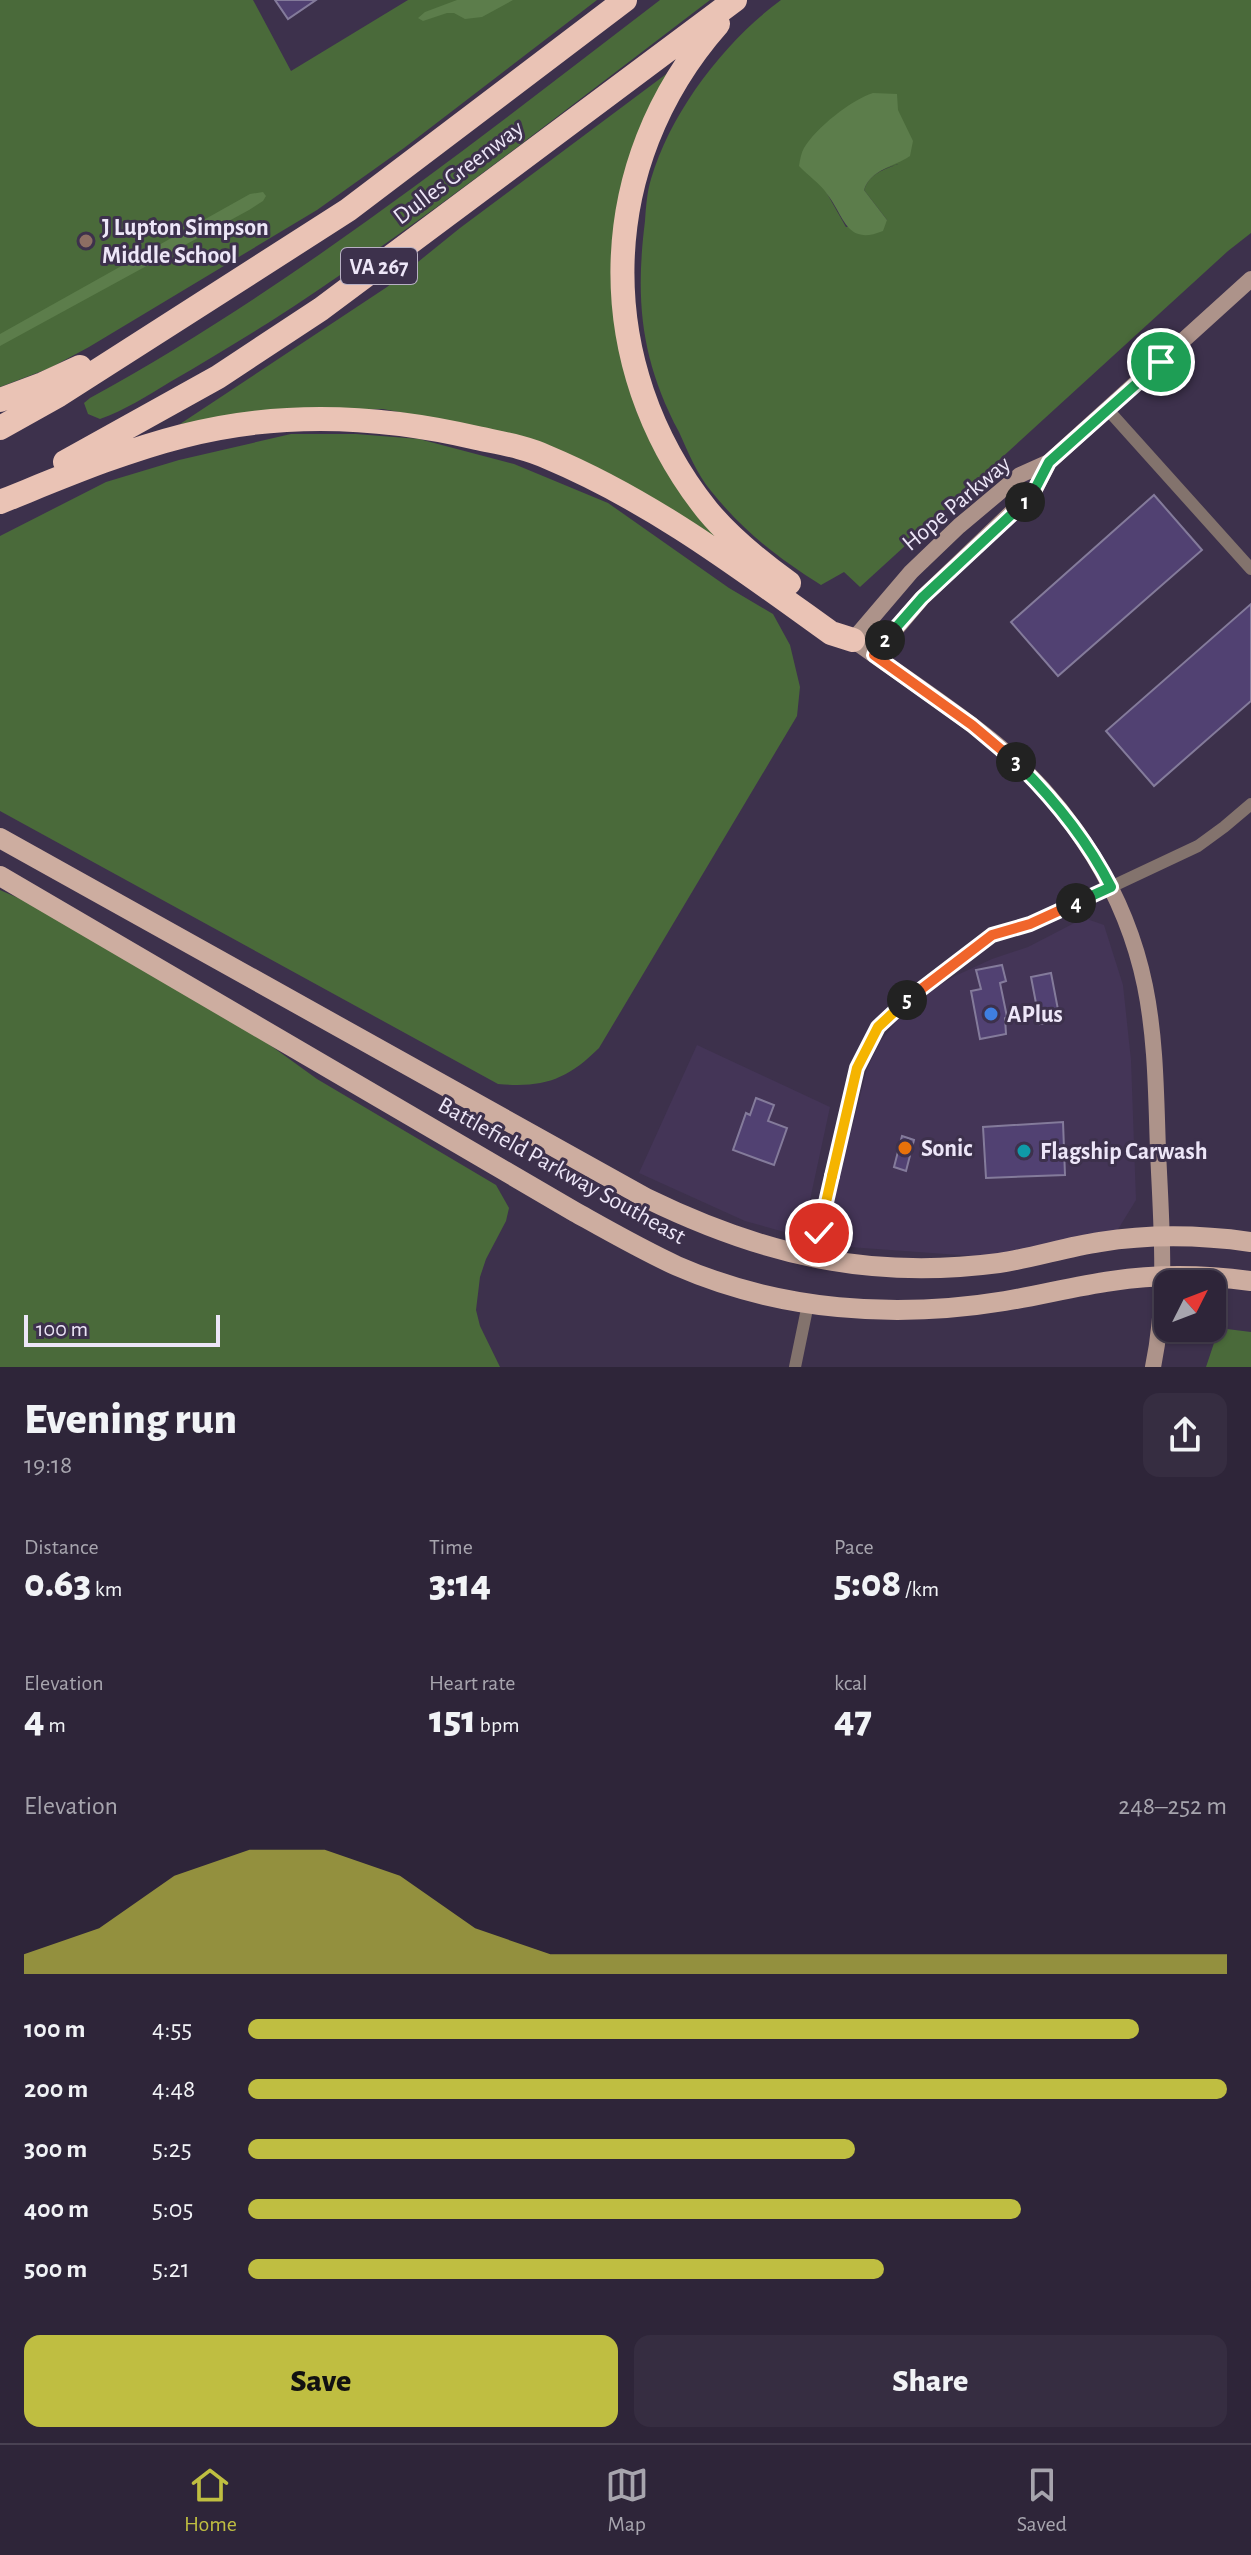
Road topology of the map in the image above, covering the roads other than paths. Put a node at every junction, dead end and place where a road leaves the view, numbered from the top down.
1 (625, 0) edge
2 (737, 0) edge
3 (1251, 279) edge
4 (180, 319) junction
5 (0, 400) edge
6 (1109, 411) junction
7 (0, 428) edge
8 (1049, 462) junction
9 (0, 500) edge
10 (1251, 569) edge
11 (853, 640) junction
12 (874, 655) junction
13 (1251, 804) edge
14 (0, 838) edge
15 (0, 876) edge
16 (1111, 887) junction
17 (1162, 1236) junction
18 (1251, 1242) edge
19 (813, 1258) junction
20 (1164, 1270) edge
21 (1154, 1277) edge
22 (1226, 1279) edge
23 (1251, 1281) edge
24 (808, 1304) junction
25 (1159, 1342) edge
26 (795, 1367) edge
27 (1153, 1367) edge

1 - 4 highway, Dulles Greenway / VA 267
2 - 9 highway, Dulles Greenway / VA 267
2 - 11 highway
3 - 6 street
4 - 5 highway
4 - 7 highway, Dulles Greenway / VA 267
6 - 8 street
6 - 10 street
8 - 11 street, Hope Parkway
8 - 12 street, Hope Parkway
9 - 11 highway
11 - 12 street
12 - 16 street
13 - 16 street
14 - 19 main road, Battlefield Parkway Southeast
15 - 24 main road, Battlefield Parkway Southeast
16 - 17 street
16 - 19 street
17 - 18 main road, Battlefield Parkway Southeast
17 - 19 main road, Battlefield Parkway Southeast
17 - 20 street
21 - 24 main road, Battlefield Parkway Southeast
22 - 23 main road, Battlefield Parkway Southeast
24 - 26 street
25 - 27 street

